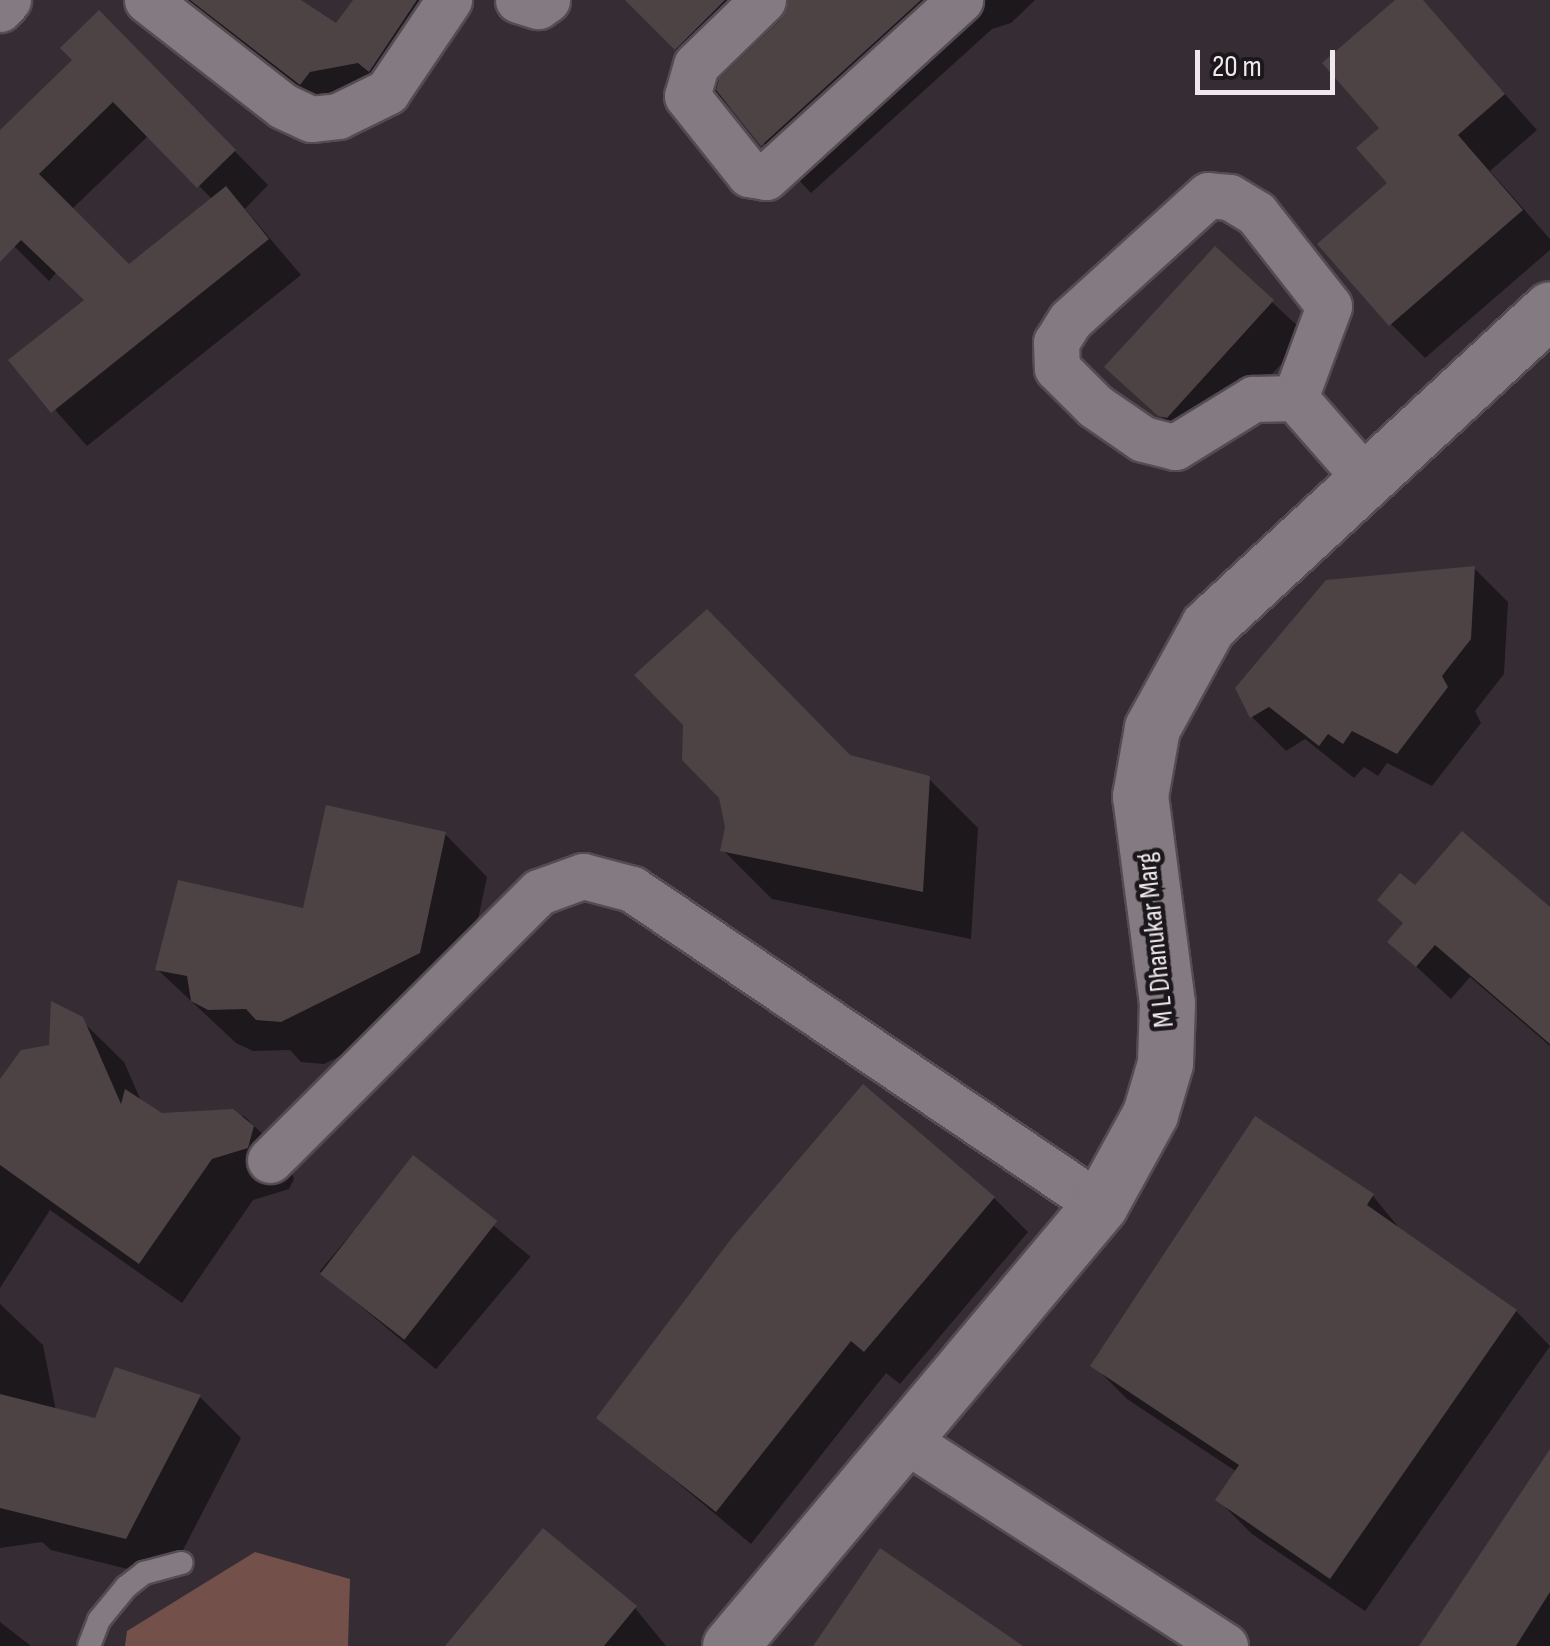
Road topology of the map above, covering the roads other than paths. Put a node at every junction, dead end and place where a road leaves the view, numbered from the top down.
1 (8, 0) edge
2 (147, 0) edge
3 (449, 0) edge
4 (518, 0) edge
5 (547, 0) edge
6 (763, 0) edge
7 (960, 0) edge
8 (0, 9) edge
9 (1550, 309) edge
10 (1295, 398) junction
11 (1366, 479) junction
12 (270, 1160) dead end
13 (1100, 1205) junction
14 (904, 1439) junction
15 (182, 1564) dead end
16 (89, 1646) edge
17 (730, 1646) edge
18 (1225, 1646) edge

1 - 8 street
2 - 3 street
4 - 5 street
6 - 7 street
9 - 11 street, M L Dhanukar Marg
10 - 10 street
10 - 11 street
11 - 13 street, M L Dhanukar Marg
12 - 13 street
13 - 14 street, M L Dhanukar Marg
14 - 17 street, M L Dhanukar Marg
14 - 18 street
15 - 16 lane

